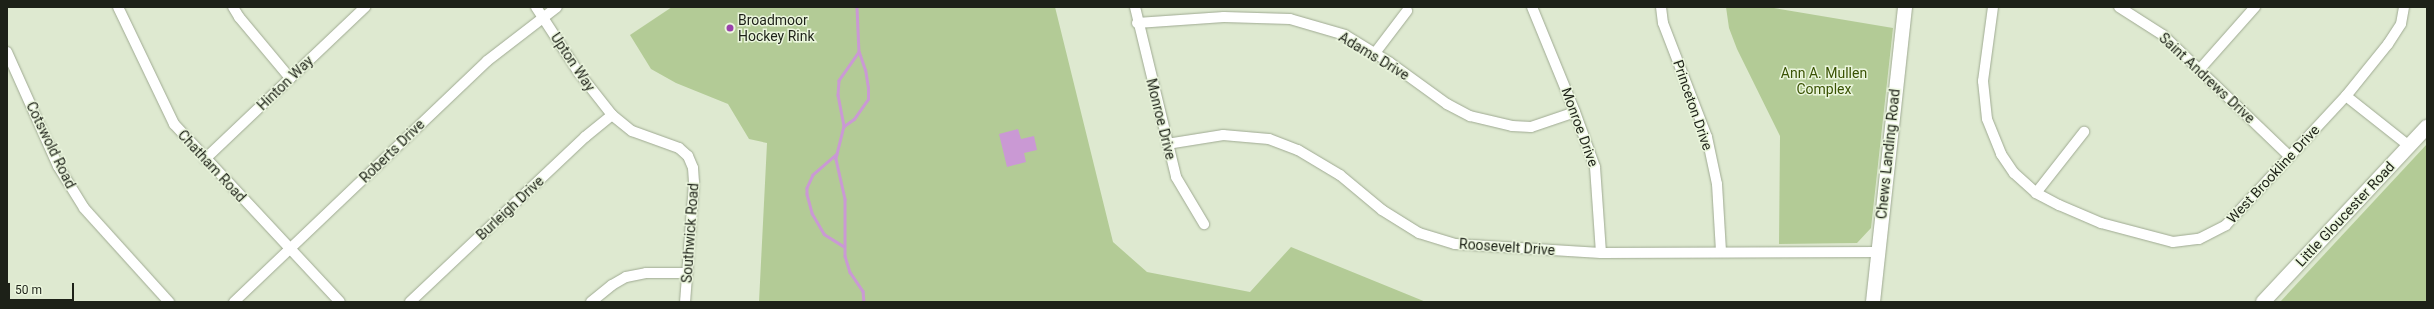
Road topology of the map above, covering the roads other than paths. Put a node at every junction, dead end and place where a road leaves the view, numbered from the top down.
1 (118, 7) edge
2 (233, 7) edge
3 (365, 7) edge
4 (536, 7) edge
5 (557, 7) edge
6 (1135, 7) edge
7 (1532, 7) edge
8 (1661, 7) edge
9 (1905, 7) edge
10 (1993, 7) edge
11 (2119, 7) edge
12 (2256, 7) edge
13 (2404, 7) edge
14 (1407, 11) dead end
15 (543, 17) junction
16 (1137, 23) junction
17 (7, 52) edge
18 (1375, 53) junction
19 (2200, 69) junction
20 (290, 78) junction
21 (2346, 96) junction
22 (1575, 112) junction
23 (612, 115) junction
24 (2427, 127) edge
25 (2084, 132) dead end
26 (1167, 144) junction
27 (2409, 146) junction
28 (2289, 156) junction
29 (205, 159) junction
30 (2036, 193) junction
31 (1204, 224) dead end
32 (291, 249) junction
33 (1721, 252) junction
34 (1878, 252) junction
35 (1601, 253) junction
36 (687, 273) junction
37 (169, 302) edge
38 (234, 302) edge
39 (340, 302) edge
40 (410, 302) edge
41 (591, 302) edge
42 (685, 302) edge
43 (1873, 302) edge
44 (2263, 302) edge

1 - 29 street, Chatham Road
2 - 20 street
3 - 20 street, Hinton Way
4 - 15 street, Upton Way
5 - 15 street, Roberts Drive
6 - 16 street, Monroe Drive
7 - 22 street, Monroe Drive
8 - 33 street, Princeton Drive
9 - 34 main road, Chews Landing Road
10 - 30 street, West Brookline Drive
11 - 19 street, Saint Andrews Drive
12 - 19 street
13 - 21 street, West Brookline Drive
14 - 18 street
15 - 23 street, Upton Way
15 - 32 street, Roberts Drive
16 - 18 street, Adams Drive
16 - 26 street, Monroe Drive
17 - 37 street, Cotswold Road
18 - 22 street, Adams Drive
19 - 28 street, Saint Andrews Drive
20 - 29 street, Hinton Way
21 - 27 street
21 - 28 street, West Brookline Drive
22 - 35 street, Monroe Drive
23 - 36 street, Southwick Road
23 - 40 street, Burleigh Drive
24 - 27 main road, Little Gloucester Road
25 - 30 street
26 - 31 street, Monroe Drive
26 - 35 street, Roosevelt Drive
27 - 44 main road, Little Gloucester Road
28 - 30 street, West Brookline Drive
29 - 32 street, Chatham Road
32 - 38 street, Roberts Drive
32 - 39 street, Chatham Road
33 - 34 street, Roosevelt Drive
33 - 35 street, Roosevelt Drive
34 - 43 main road, Chews Landing Road
36 - 41 street
36 - 42 street, Southwick Road

